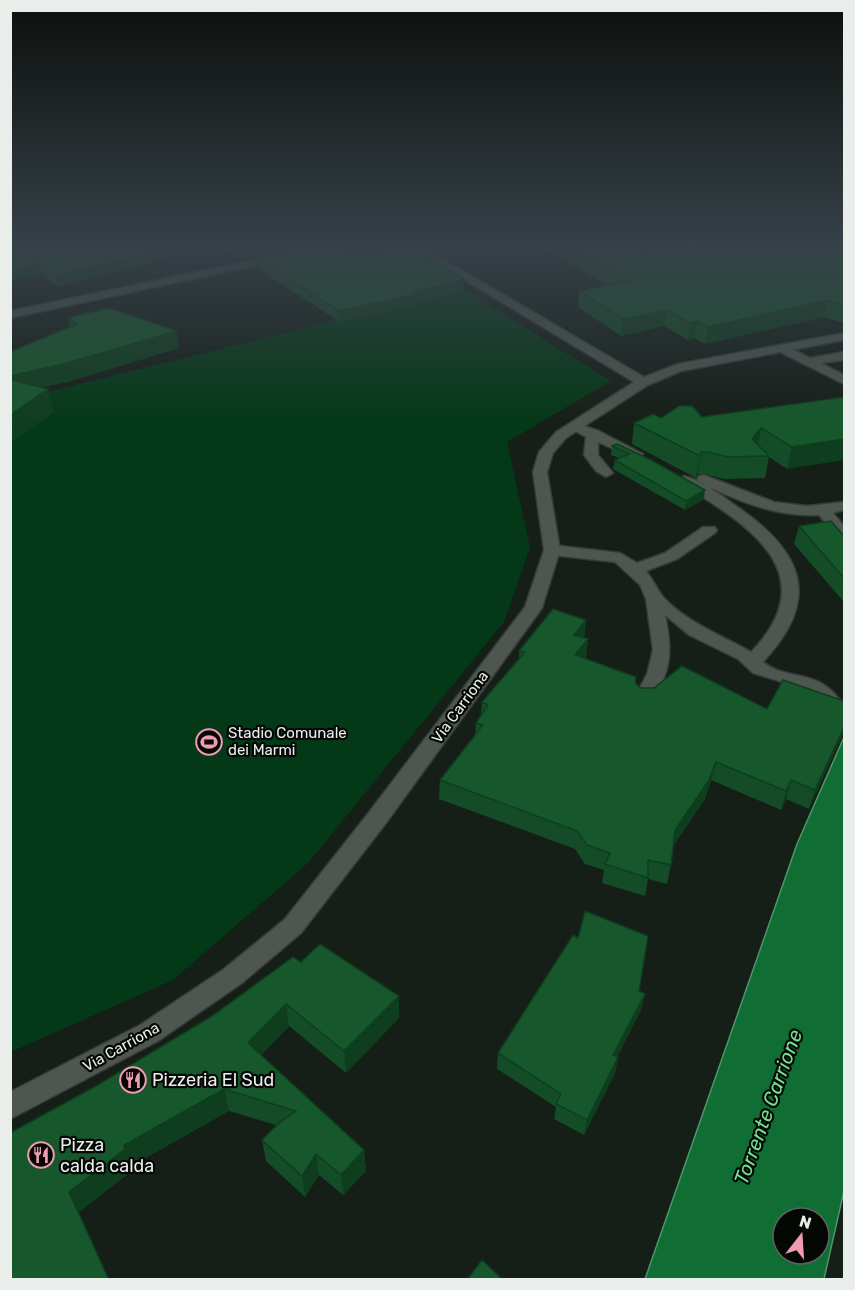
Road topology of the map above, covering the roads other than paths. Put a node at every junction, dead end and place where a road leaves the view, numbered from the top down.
1 (61, 304) edge
2 (512, 304) edge
3 (10, 315) edge
4 (844, 337) edge
5 (786, 350) junction
6 (844, 356) edge
7 (812, 361) junction
8 (844, 380) edge
9 (643, 382) junction
10 (584, 426) junction
11 (652, 457) dead end
12 (606, 473) dead end
13 (844, 506) edge
14 (824, 511) junction
15 (709, 530) dead end
16 (844, 536) edge
17 (552, 550) junction
18 (635, 569) junction
19 (655, 599) junction
20 (752, 662) junction
21 (644, 699) edge
22 (834, 707) edge
23 (10, 1106) edge

1 - 3 street
2 - 9 street
4 - 5 street, Via Carriona
5 - 7 street
5 - 9 street, Via Carriona
6 - 7 street
7 - 8 street
9 - 10 street, Via Carriona
10 - 11 street
10 - 12 street
10 - 17 street, Via Carriona
13 - 14 street
14 - 16 street
14 - 20 street
15 - 18 street
17 - 18 street
17 - 23 street, Via Carriona
18 - 19 street
19 - 20 street
19 - 21 street
20 - 22 street

